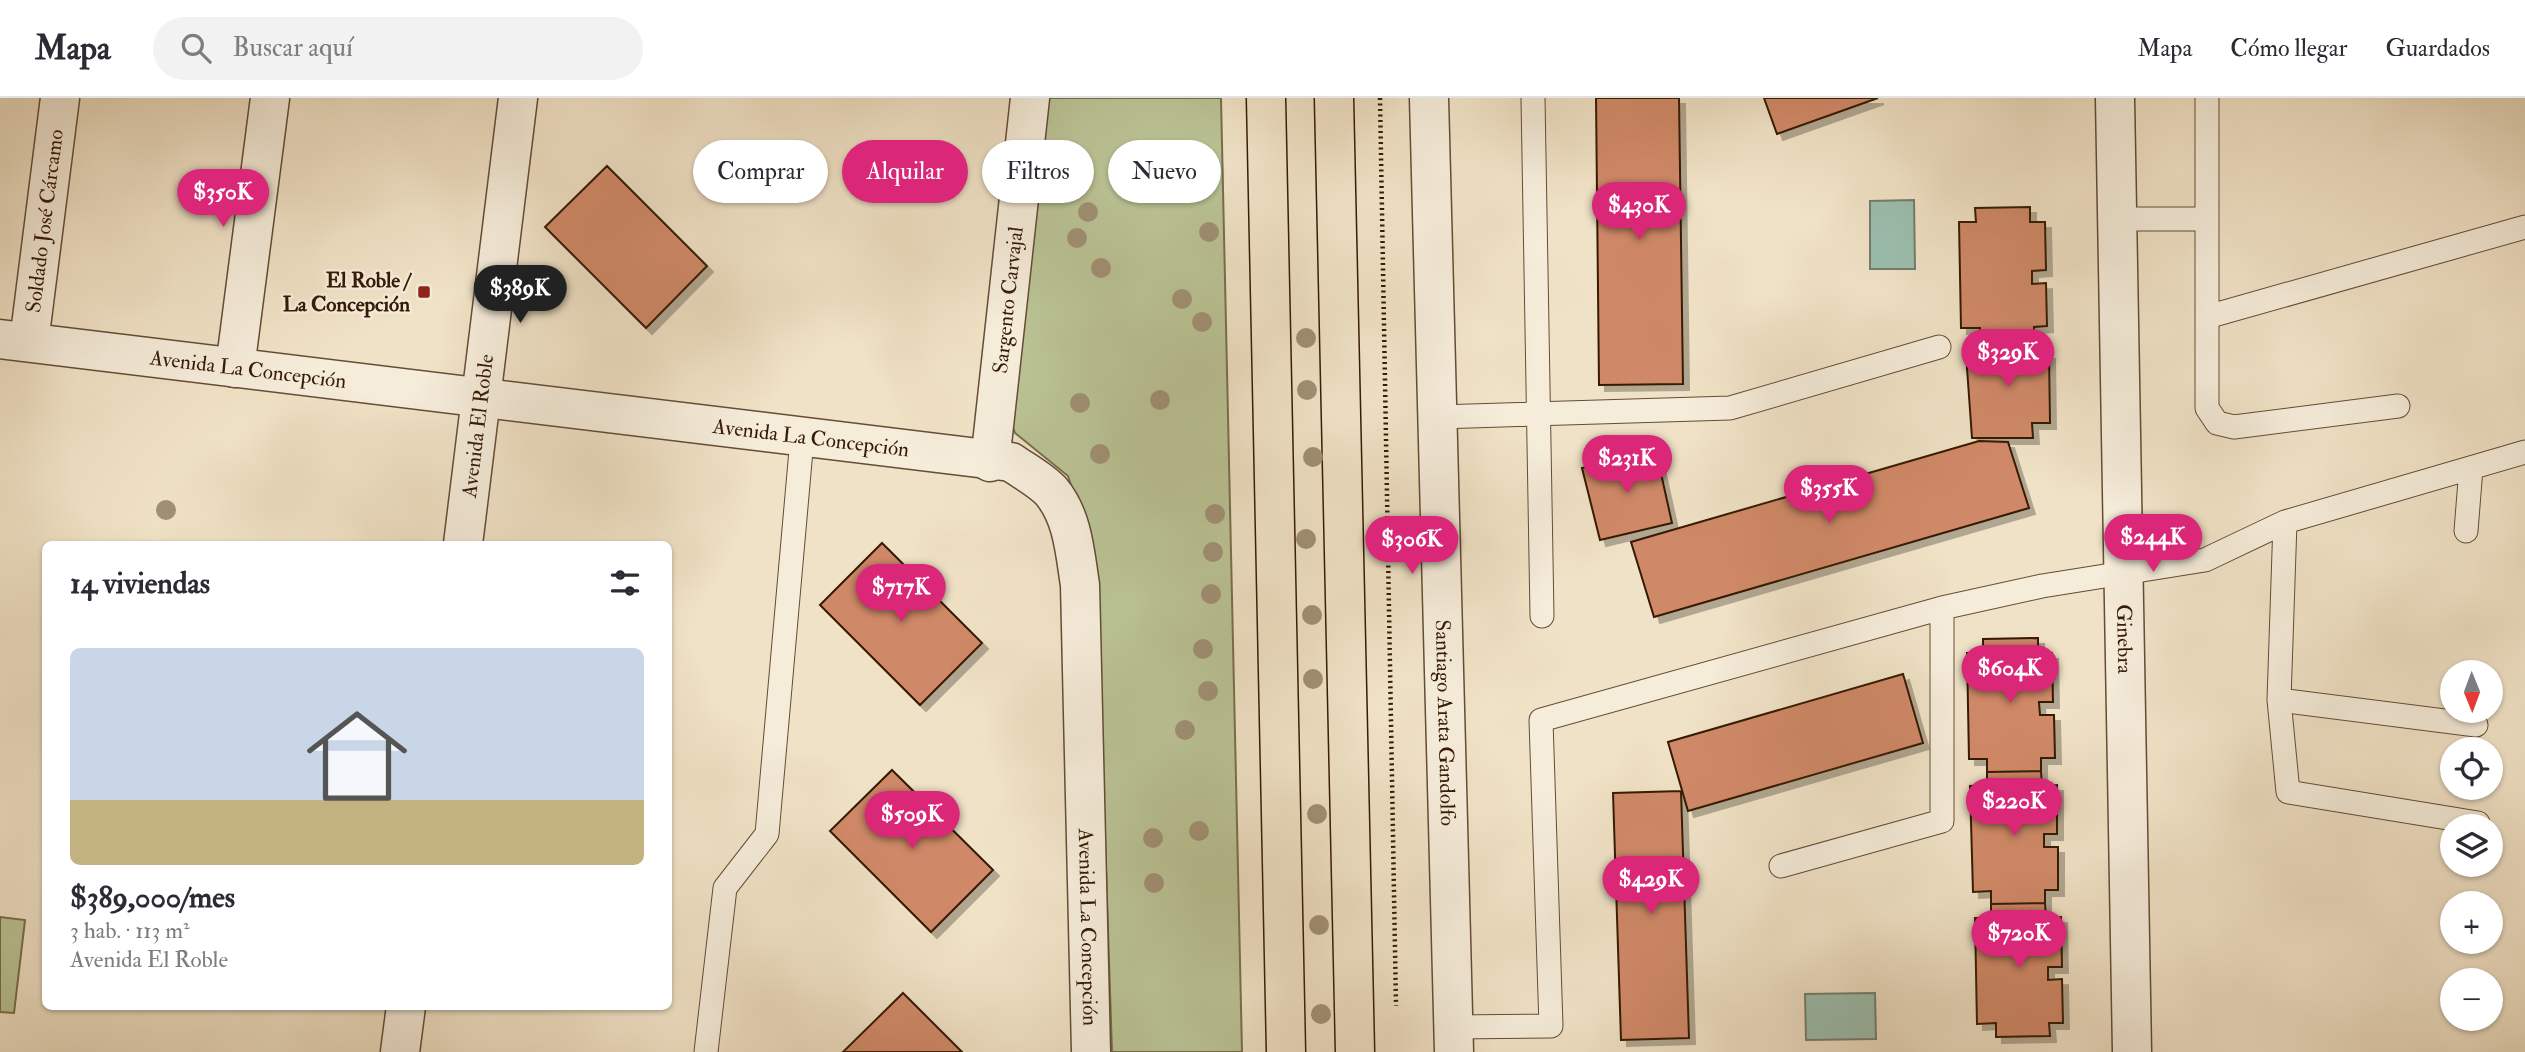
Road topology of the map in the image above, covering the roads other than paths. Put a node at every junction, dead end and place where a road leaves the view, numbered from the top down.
1 (60, 98) edge
2 (270, 98) edge
3 (518, 98) edge
4 (1030, 98) edge
5 (1266, 98) edge
6 (1334, 98) edge
7 (1429, 98) edge
8 (1533, 98) edge
9 (2115, 98) edge
10 (2207, 98) edge
11 (2117, 219) junction
12 (2205, 219) junction
13 (2525, 227) edge
14 (2207, 317) junction
15 (14, 340) edge
16 (1939, 347) dead end
17 (235, 368) junction
18 (481, 399) junction
19 (2398, 406) dead end
20 (1540, 415) junction
21 (1438, 417) junction
22 (802, 439) junction
23 (2525, 452) edge
24 (990, 462) junction
25 (2471, 468) junction
26 (2285, 522) junction
27 (2466, 531) dead end
28 (463, 541) edge
29 (2123, 571) junction
30 (1942, 608) junction
31 (1542, 616) dead end
32 (2279, 701) junction
33 (2476, 726) dead end
34 (2440, 817) edge
35 (1781, 866) dead end
36 (406, 1010) edge
37 (1454, 1040) edge
38 (401, 1052) edge
39 (706, 1052) edge
40 (1090, 1052) edge
41 (1286, 1052) edge
42 (1355, 1052) edge
43 (2132, 1052) edge

1 - 15 street, Soldado José Cárcamo
2 - 17 street
3 - 18 street, Avenida El Roble
4 - 24 street, Sargento Carvajal
5 - 41 main road
6 - 42 main road
7 - 21 street, Santiago Arata Gandolfo
8 - 20 lane
9 - 11 street, Ginebra
10 - 12 lane
11 - 12 lane
11 - 29 street, Ginebra
12 - 14 lane
13 - 14 lane
14 - 19 lane
15 - 17 street, Avenida La Concepción
16 - 20 lane
17 - 18 street, Avenida La Concepción
18 - 22 street, Avenida La Concepción
18 - 28 street, Avenida El Roble
20 - 21 lane
20 - 31 lane
21 - 37 street, Santiago Arata Gandolfo
22 - 24 street, Avenida La Concepción
22 - 39 lane
23 - 25 lane
24 - 40 street, Avenida La Concepción
25 - 26 lane
25 - 27 lane
26 - 29 lane
26 - 32 lane
29 - 30 lane
29 - 43 street, Ginebra
30 - 35 lane
30 - 37 lane
32 - 33 lane
32 - 34 lane
36 - 38 street

